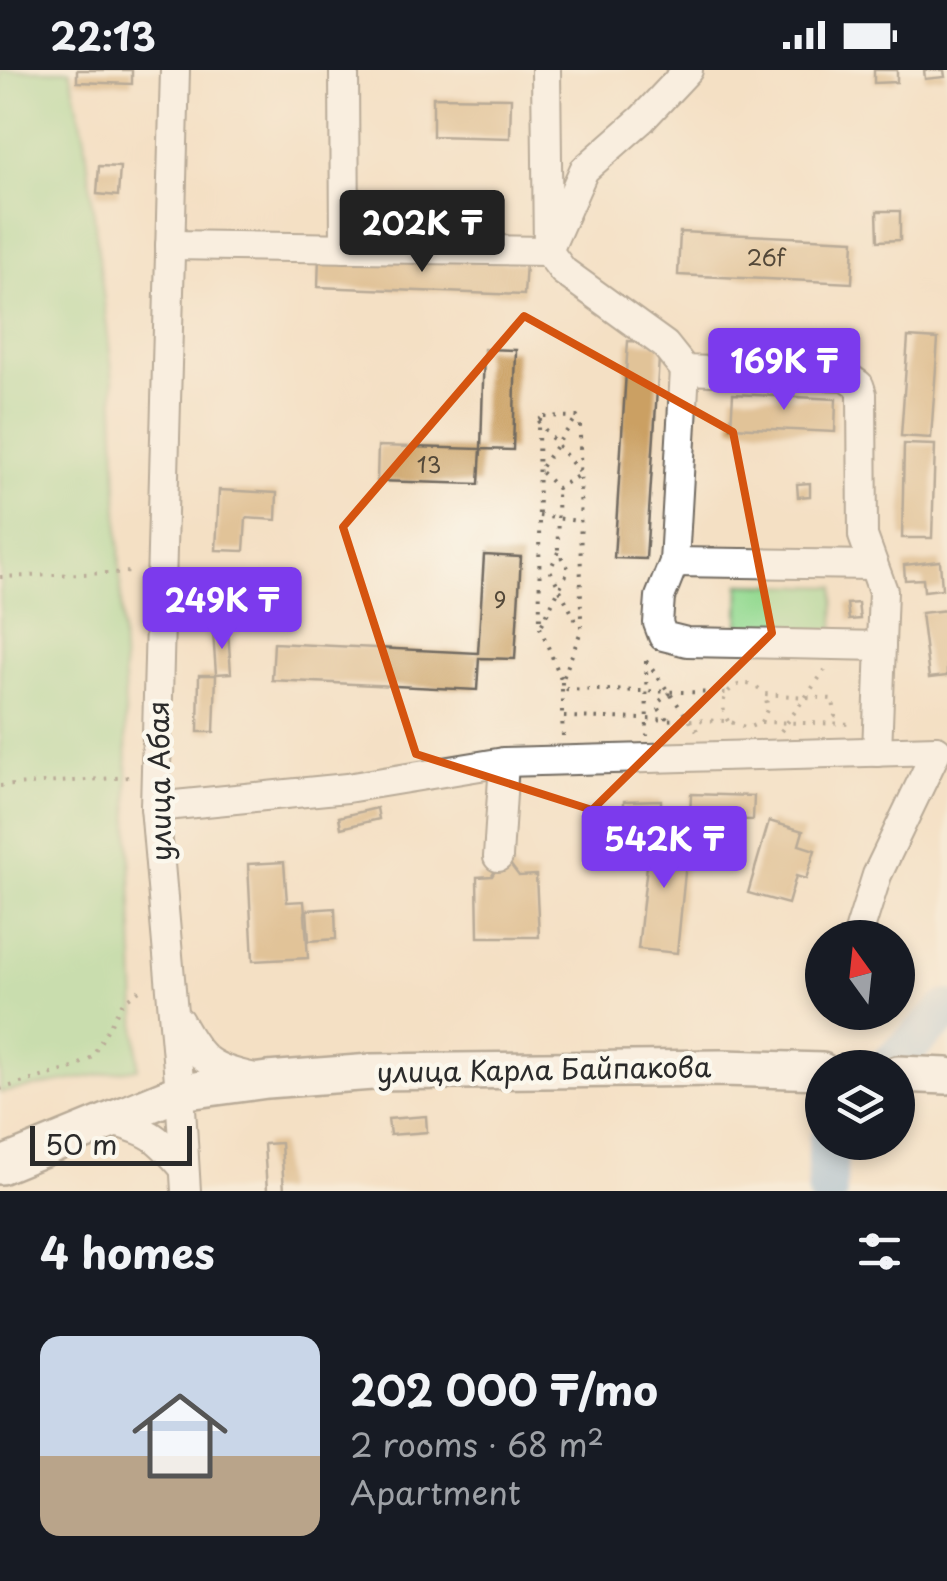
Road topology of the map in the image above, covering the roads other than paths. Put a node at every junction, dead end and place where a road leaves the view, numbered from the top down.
1 (174, 70) edge
2 (344, 70) edge
3 (546, 70) edge
4 (688, 70) edge
5 (170, 244) junction
6 (345, 248) junction
7 (548, 251) junction
8 (686, 370) junction
9 (674, 562) junction
10 (872, 565) junction
11 (881, 646) junction
12 (878, 738) junction
13 (504, 762) junction
14 (155, 807) junction
15 (498, 857) dead end
16 (863, 920) edge
17 (173, 1008) junction
18 (805, 1070) edge
19 (915, 1075) edge
20 (947, 1076) edge
21 (267, 1080) junction
22 (180, 1092) junction
23 (110, 1121) junction
24 (0, 1166) edge
25 (185, 1179) edge

1 - 5 street, улица Абая
2 - 6 street
3 - 7 street
4 - 7 street
5 - 6 street
5 - 14 street, улица Абая
6 - 7 street
7 - 8 street
8 - 9 street
8 - 10 street
9 - 10 street
9 - 11 street
10 - 11 street
11 - 12 street
12 - 13 street
12 - 16 street
13 - 14 street
13 - 15 street
14 - 17 street, улица Абая
17 - 21 street
17 - 22 street, улица Абая
18 - 21 main road, улица Карла Байпакова
19 - 20 main road
21 - 22 main road, улица Карла Байпакова
22 - 23 main road, улица Карла Байпакова
22 - 25 street, улица Абая
23 - 24 main road, улица Карла Байпакова
23 - 25 street

